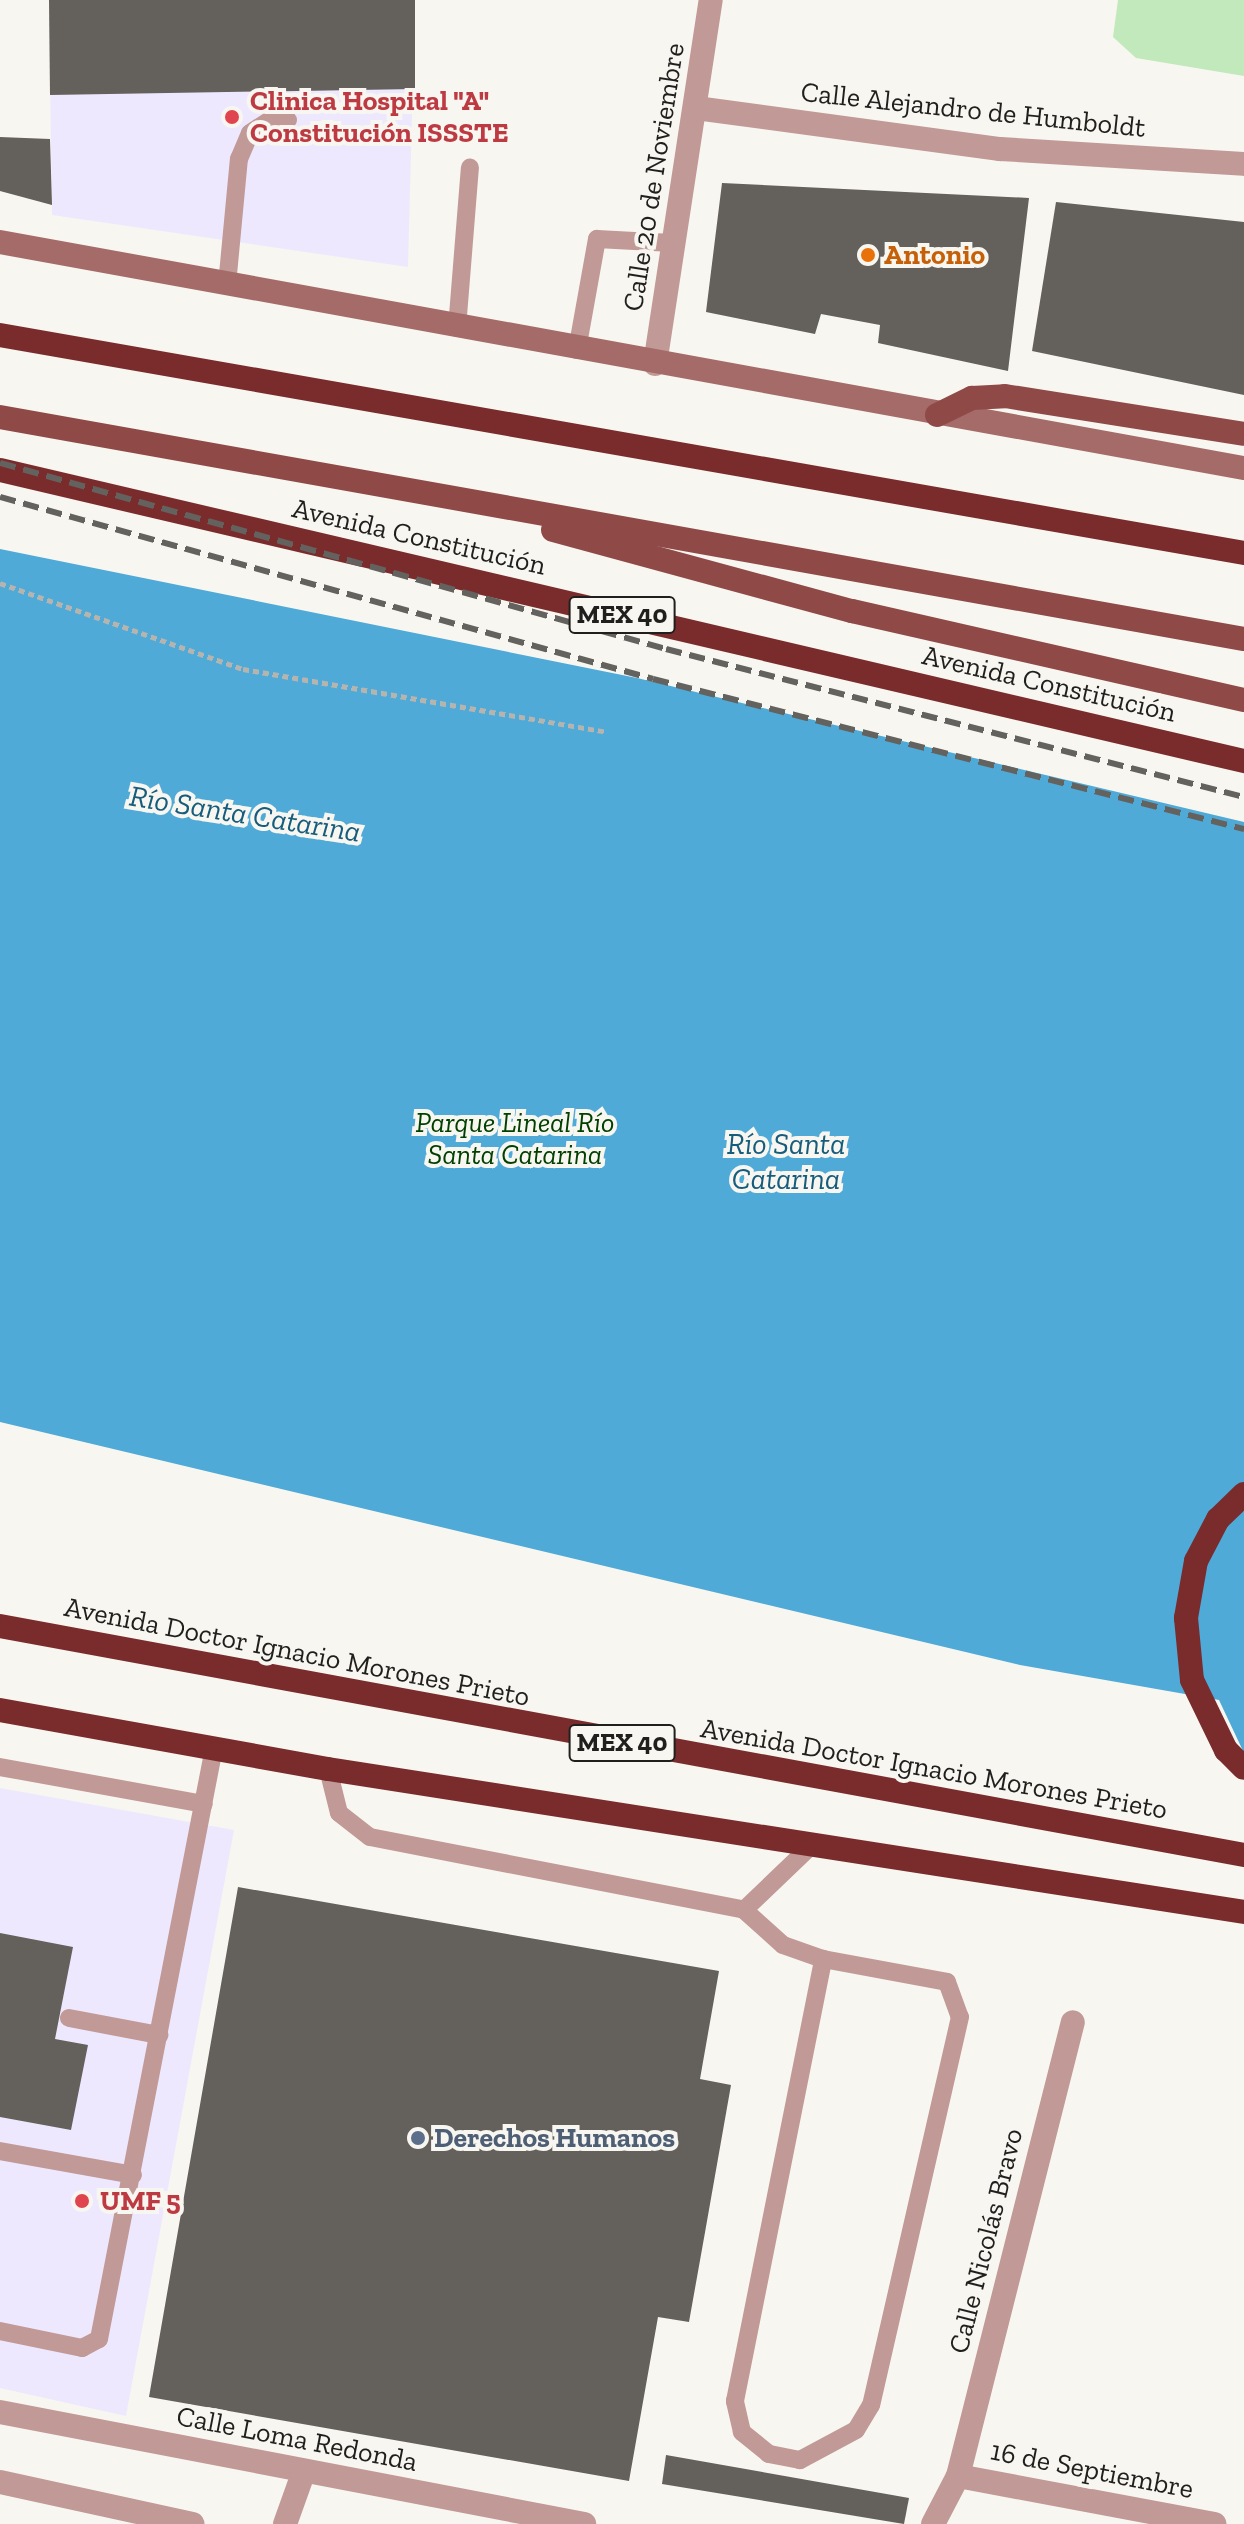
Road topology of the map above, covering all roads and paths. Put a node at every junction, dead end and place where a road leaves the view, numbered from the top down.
1 (711, 0) edge
2 (696, 108) junction
3 (288, 120) dead end
4 (1244, 164) edge
5 (470, 168) dead end
6 (0, 242) edge
7 (672, 243) junction
8 (227, 285) junction
9 (457, 328) junction
10 (0, 335) edge
11 (577, 350) junction
12 (655, 364) junction
13 (937, 415) junction
14 (0, 417) edge
15 (1244, 434) edge
16 (1244, 468) edge
17 (0, 470) edge
18 (415, 493) junction
19 (1244, 553) edge
20 (0, 583) edge
21 (1244, 639) edge
22 (1244, 700) edge
23 (606, 732) dead end
24 (1244, 761) edge
25 (1244, 1494) edge
26 (0, 1626) edge
27 (0, 1710) edge
28 (214, 1748) junction
29 (0, 1767) edge
30 (1244, 1768) edge
31 (328, 1769) junction
32 (204, 1804) junction
33 (813, 1844) junction
34 (1244, 1855) edge
35 (744, 1910) junction
36 (1244, 1912) edge
37 (823, 1959) junction
38 (69, 2018) dead end
39 (1073, 2022) dead end
40 (159, 2035) junction
41 (0, 2151) edge
42 (133, 2175) junction
43 (0, 2331) edge
44 (0, 2412) edge
45 (304, 2471) junction
46 (958, 2476) junction
47 (0, 2482) edge
48 (192, 2524) edge
49 (285, 2524) edge
50 (584, 2524) edge
51 (933, 2524) edge
52 (1215, 2524) edge

1 - 2 street, Calle 20 de Noviembre
2 - 4 street, Calle Alejandro de Humboldt
2 - 7 street, Calle 20 de Noviembre
3 - 8 lane
5 - 9 lane
6 - 8 street
7 - 11 lane
7 - 12 street, Calle 20 de Noviembre
8 - 9 street
9 - 11 street
10 - 19 highway
11 - 12 street
12 - 13 street
13 - 15 main road
13 - 16 street
14 - 18 main road, Avenida Constitución
17 - 24 highway, Avenida Constitución / MEX 40
18 - 21 main road, Avenida Constitución
18 - 22 main road
20 - 23 path
25 - 30 highway
26 - 34 highway, Avenida Doctor Ignacio Morones Prieto / MEX 40
27 - 28 highway, MEX 40
28 - 31 highway, MEX 40
28 - 32 lane
29 - 32 lane
31 - 33 highway, MEX 40
31 - 35 lane
32 - 40 lane
33 - 35 lane
33 - 36 highway, MEX 40
35 - 37 lane
37 - 37 lane
38 - 40 lane
39 - 46 street, Calle Nicolás Bravo
40 - 42 lane
41 - 42 lane
42 - 43 lane
44 - 45 street, Calle Loma Redonda
45 - 49 street
45 - 50 street, Calle Loma Redonda
46 - 51 street
46 - 52 street, 16 de Septiembre
47 - 48 street

